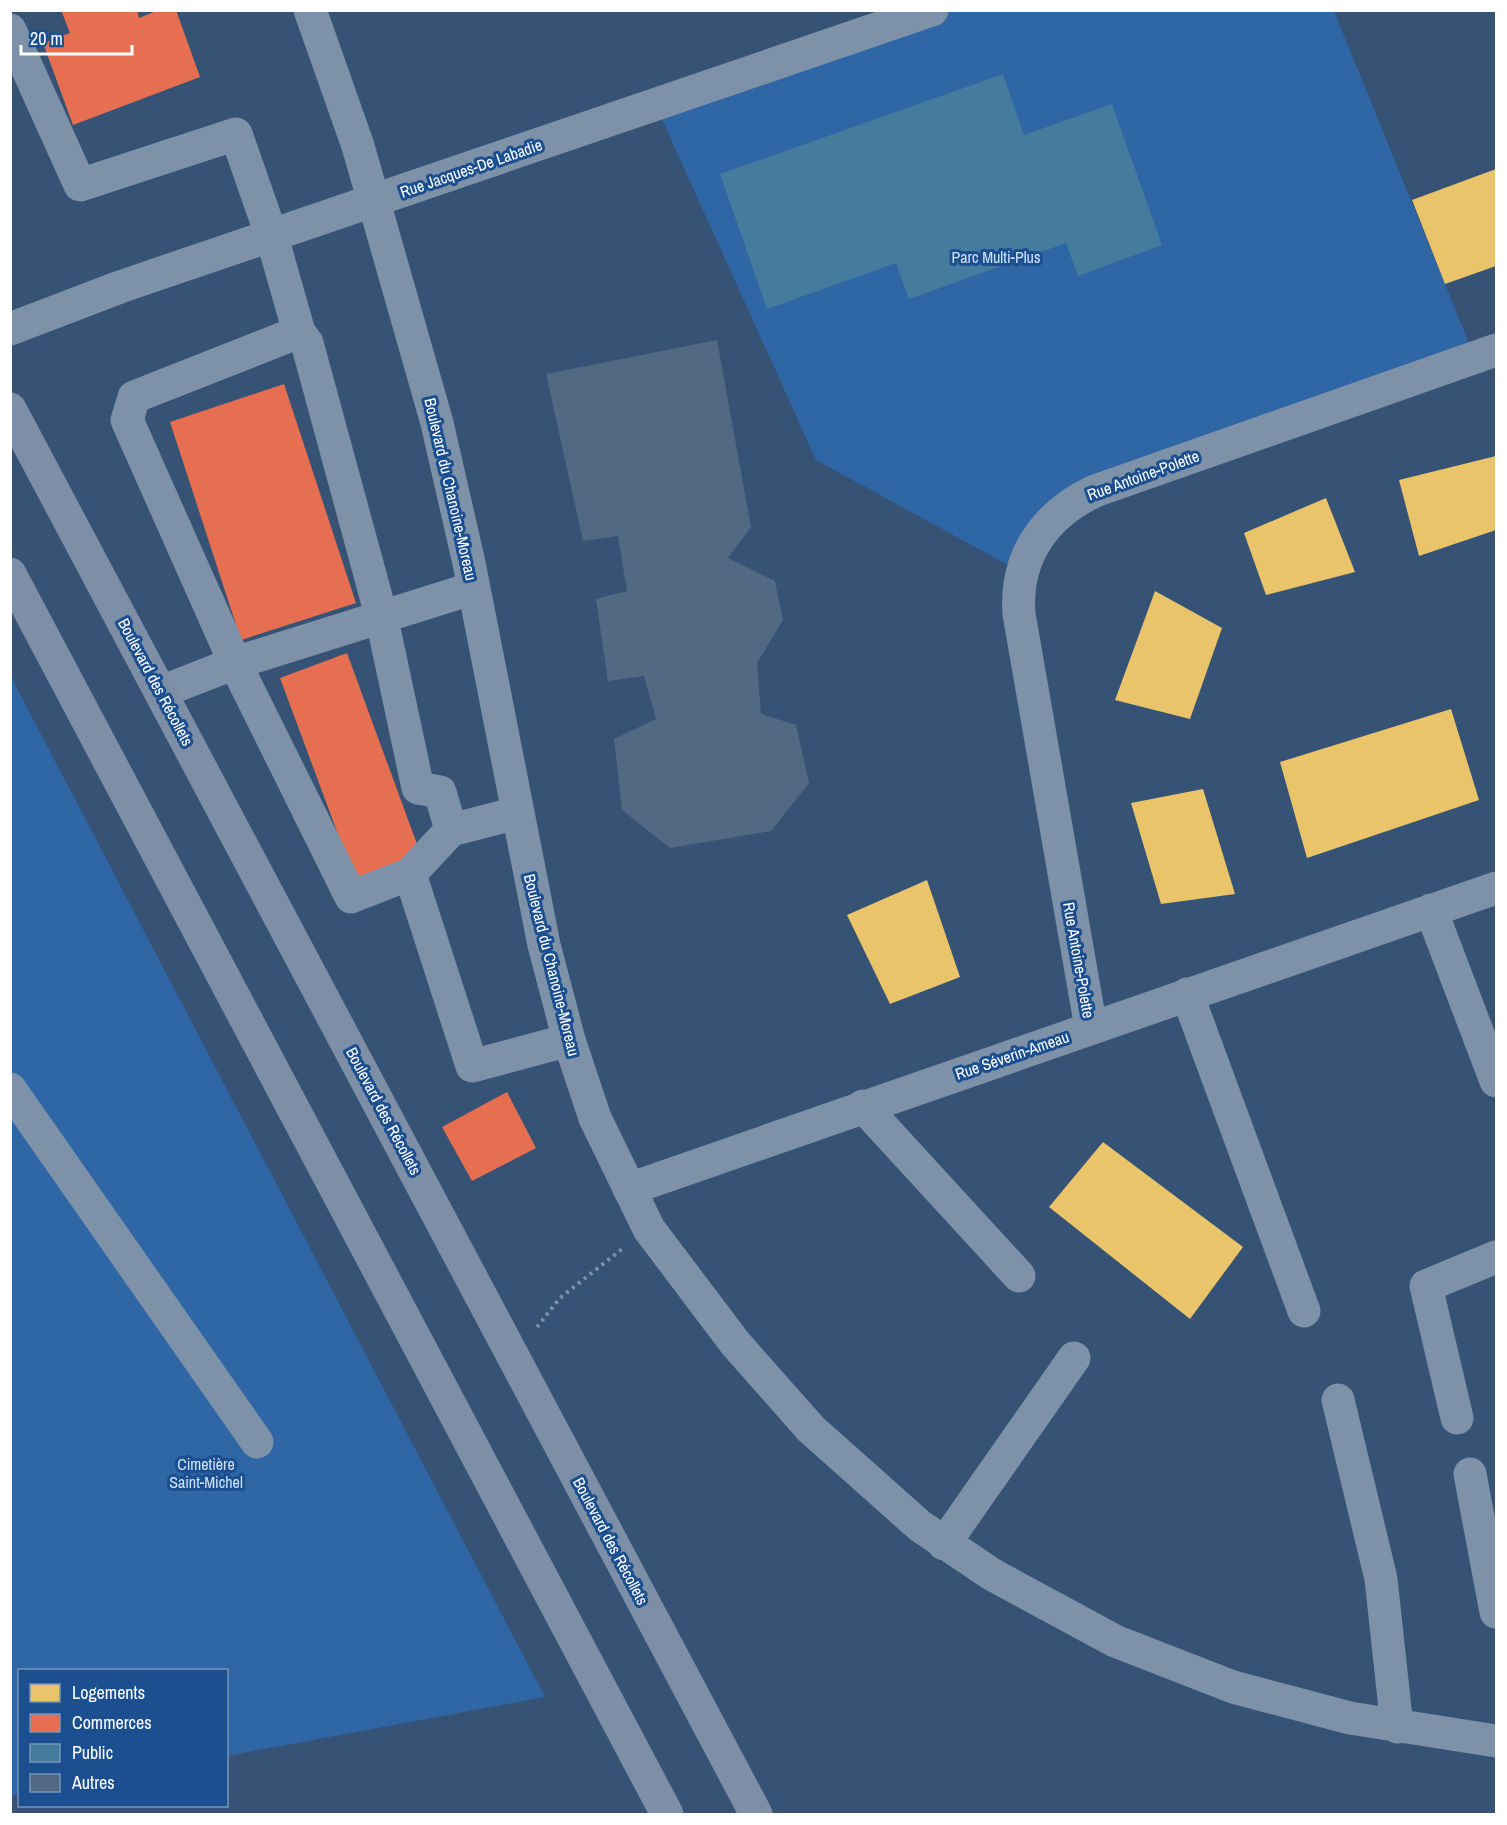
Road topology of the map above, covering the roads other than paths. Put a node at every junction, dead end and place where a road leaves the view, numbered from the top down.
1 (310, 10) edge
2 (932, 10) edge
3 (10, 30) edge
4 (373, 202) junction
5 (272, 237) junction
6 (10, 328) edge
7 (299, 332) junction
8 (1497, 350) edge
9 (10, 409) edge
10 (10, 574) edge
11 (474, 588) junction
12 (381, 615) junction
13 (234, 663) junction
14 (161, 693) junction
15 (516, 813) junction
16 (451, 830) junction
17 (410, 874) junction
18 (1497, 888) edge
19 (1431, 910) junction
20 (1187, 994) junction
21 (1091, 1028) junction
22 (568, 1040) junction
23 (1497, 1081) edge
24 (10, 1089) edge
25 (863, 1106) junction
26 (629, 1189) junction
27 (1497, 1257) edge
28 (1019, 1276) dead end
29 (1304, 1311) dead end
30 (1074, 1358) dead end
31 (1338, 1400) dead end
32 (1457, 1418) dead end
33 (257, 1442) dead end
34 (1470, 1474) dead end
35 (944, 1544) junction
36 (1497, 1612) edge
37 (1397, 1727) junction
38 (1497, 1741) edge
39 (667, 1815) edge
40 (756, 1815) edge

1 - 4 street, Boulevard du Chanoine-Moreau
2 - 4 street, Rue Jacques-De Labadie
3 - 5 street
4 - 5 street, Rue Jacques-De Labadie
4 - 11 street, Boulevard du Chanoine-Moreau
5 - 6 street, Rue Jacques-De Labadie
5 - 7 street
7 - 12 street
7 - 13 street
8 - 21 street, Rue Antoine-Polette
9 - 14 main road, Boulevard des Récollets
10 - 39 main road
11 - 12 street
11 - 15 street, Boulevard du Chanoine-Moreau
12 - 13 street
12 - 16 street
13 - 14 street
13 - 17 street
14 - 40 main road, Boulevard des Récollets
15 - 16 street
15 - 22 street, Boulevard du Chanoine-Moreau
16 - 17 street
17 - 22 street
18 - 19 street, Rue Séverin-Ameau
19 - 20 street, Rue Séverin-Ameau
19 - 23 street
20 - 21 street, Rue Séverin-Ameau
20 - 29 street
21 - 25 street, Rue Séverin-Ameau
22 - 26 street, Boulevard du Chanoine-Moreau
24 - 33 street
25 - 26 street, Rue Séverin-Ameau
25 - 28 street
26 - 35 street, Boulevard du Chanoine-Moreau
27 - 32 street
30 - 35 street
31 - 37 street
34 - 36 street
35 - 37 street, Boulevard du Chanoine-Moreau
37 - 38 street, Boulevard du Chanoine-Moreau

